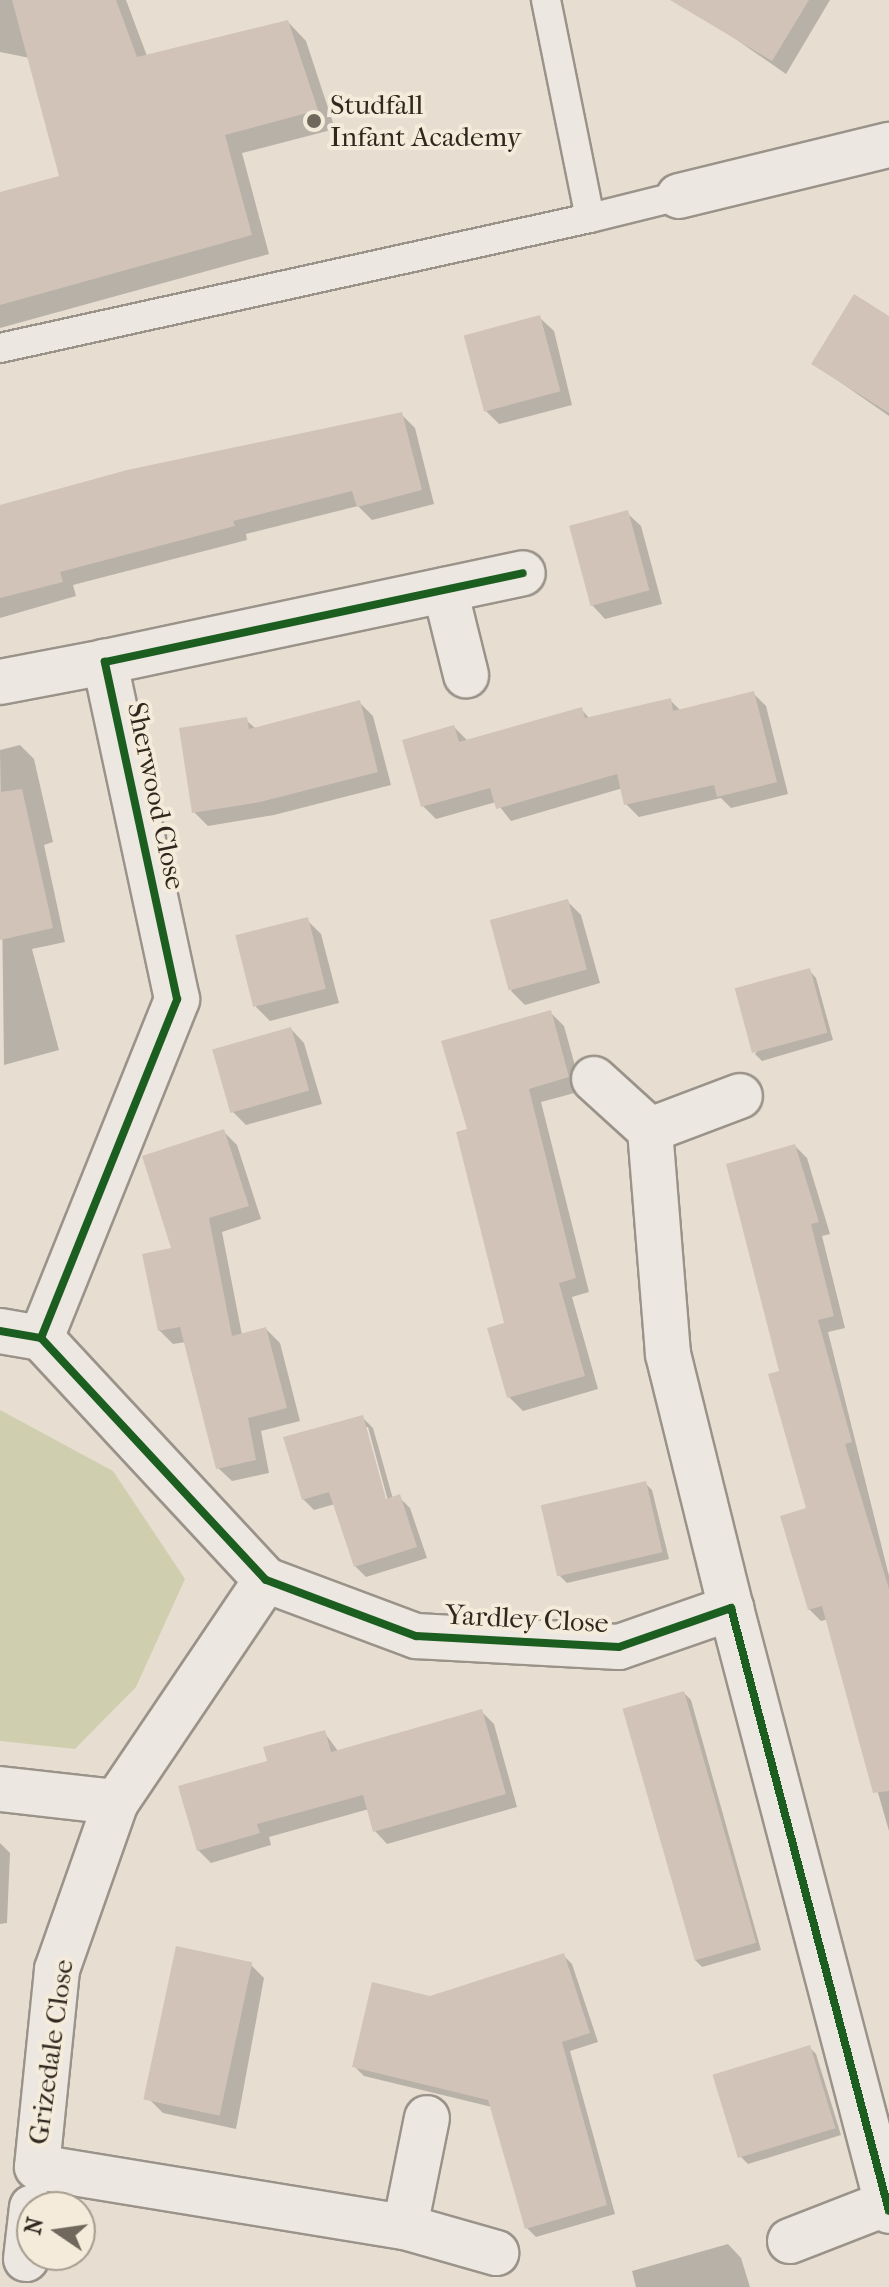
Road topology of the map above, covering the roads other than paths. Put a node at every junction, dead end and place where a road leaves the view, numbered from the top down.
1 (546, 0) edge
2 (889, 145) edge
3 (679, 196) joint
4 (590, 218) junction
5 (0, 348) edge
6 (523, 573) dead end
7 (445, 590) junction
8 (105, 662) junction
9 (466, 675) dead end
10 (0, 682) edge
11 (594, 1079) dead end
12 (740, 1096) dead end
13 (650, 1130) junction
14 (20, 1335) edge
15 (266, 1580) junction
16 (731, 1608) junction
17 (0, 1789) edge
18 (116, 1802) junction
19 (427, 2118) dead end
20 (34, 2191) edge
21 (96, 2200) edge
22 (887, 2208) edge
23 (405, 2227) junction
24 (790, 2241) dead end
25 (496, 2253) dead end

1 - 4 lane
2 - 3 street
3 - 4 lane
4 - 5 lane
6 - 7 street
7 - 8 street
7 - 9 street
8 - 10 street
8 - 14 street, Sherwood Close
11 - 13 street
12 - 13 street
13 - 16 street
14 - 15 street, Yardley Close
15 - 16 street, Yardley Close
15 - 18 street, Grizedale Close
16 - 22 street
17 - 18 street
18 - 20 street, Grizedale Close
19 - 23 street
21 - 23 street, Grizedale Close
22 - 24 street
23 - 25 street, Grizedale Close

